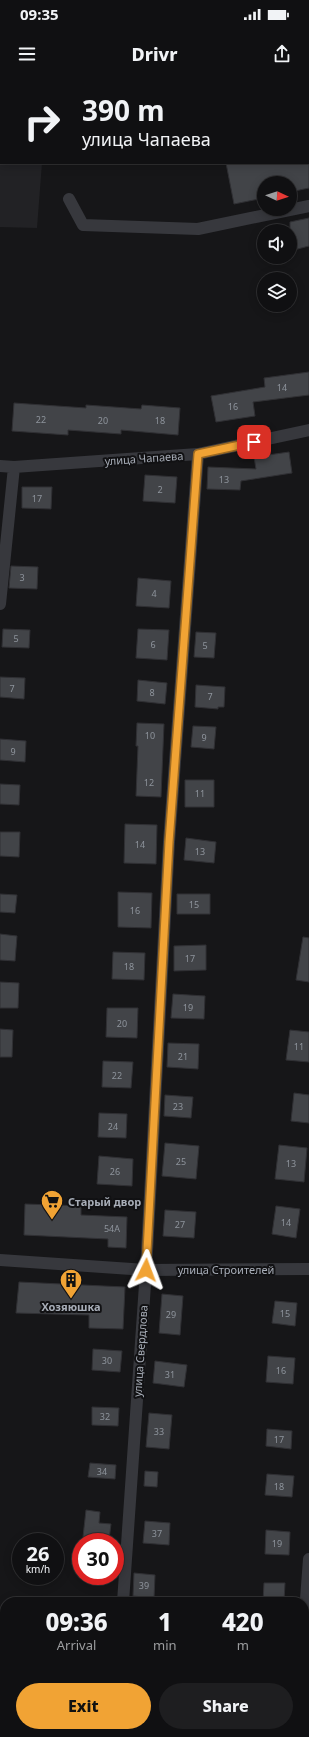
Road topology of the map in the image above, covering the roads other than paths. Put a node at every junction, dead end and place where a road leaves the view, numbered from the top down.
1 (69, 199) dead end
2 (309, 206) edge
3 (309, 430) edge
4 (198, 454) junction
5 (0, 466) edge
6 (14, 467) junction
7 (0, 604) edge
8 (0, 1260) edge
9 (309, 1269) edge
10 (146, 1270) junction
11 (309, 1559) edge
12 (123, 1597) edge
13 (306, 1597) edge

1 - 2 street
3 - 4 street, улица Чапаева
4 - 6 street, улица Чапаева
4 - 10 street, улица Свердлова
5 - 6 street, улица Чапаева
6 - 7 street
8 - 10 street, улица Строителей
9 - 10 street, улица Строителей
10 - 12 street, улица Свердлова
11 - 13 street

